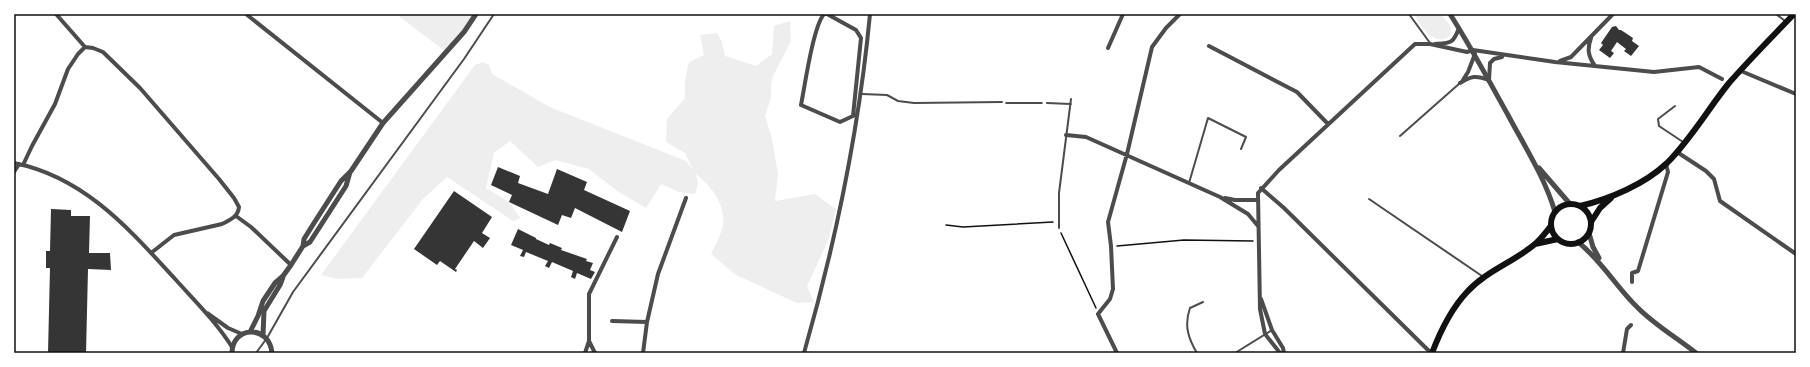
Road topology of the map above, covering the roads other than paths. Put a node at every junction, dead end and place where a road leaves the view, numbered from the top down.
1 (56, 14) edge
2 (246, 14) edge
3 (476, 14) edge
4 (494, 14) edge
5 (825, 14) edge
6 (870, 14) edge
7 (1123, 14) edge
8 (1180, 14) edge
9 (1410, 14) edge
10 (1450, 14) edge
11 (1613, 14) edge
12 (1776, 14) edge
13 (1794, 14) edge
14 (1786, 22) junction
15 (1459, 28) junction
16 (1592, 36) junction
17 (1430, 44) junction
18 (1209, 46) dead end
19 (85, 48) junction
20 (1108, 48) dead end
21 (1474, 52) junction
22 (1510, 56) junction
23 (1555, 62) junction
24 (1595, 66) junction
25 (1741, 71) junction
26 (1722, 79) dead end
27 (1489, 80) junction
28 (1460, 83) junction
29 (862, 94) junction
30 (1796, 94) edge
31 (1071, 99) dead end
32 (1002, 102) road end
33 (1047, 103) road end
34 (1071, 104) junction
35 (1675, 106) dead end
36 (383, 123) junction
37 (1328, 124) junction
38 (1066, 135) junction
39 (1400, 136) dead end
40 (1684, 143) junction
41 (1240, 149) dead end
42 (1677, 152) junction
43 (1127, 154) junction
44 (19, 164) edge
45 (1535, 164) junction
46 (1666, 164) junction
47 (14, 172) edge
48 (1189, 183) junction
49 (1261, 188) junction
50 (1614, 195) junction
51 (1220, 197) junction
52 (686, 198) dead end
53 (1369, 199) dead end
54 (1257, 200) junction
55 (1570, 204) junction
56 (1580, 206) junction
57 (1555, 212) junction
58 (236, 216) junction
59 (1591, 222) junction
60 (1258, 226) junction
61 (1551, 226) junction
62 (1059, 228) road end
63 (1589, 233) junction
64 (617, 237) dead end
65 (1558, 238) junction
66 (1578, 242) junction
67 (1535, 244) junction
68 (151, 253) junction
69 (1796, 254) edge
70 (291, 265) junction
71 (1602, 265) junction
72 (283, 276) junction
73 (1484, 278) junction
74 (1632, 282) dead end
75 (1259, 292) junction
76 (1203, 302) dead end
77 (203, 309) junction
78 (612, 321) dead end
79 (648, 322) junction
80 (1631, 325) dead end
81 (1272, 330) junction
82 (250, 332) junction
83 (242, 334) junction
84 (1265, 334) junction
85 (265, 337) junction
86 (589, 341) junction
87 (231, 351) edge
88 (256, 353) edge
89 (272, 353) edge
90 (585, 353) edge
91 (595, 353) edge
92 (643, 353) edge
93 (804, 353) edge
94 (1117, 353) edge
95 (1197, 353) edge
96 (1235, 353) edge
97 (1280, 353) edge
98 (1284, 353) edge
99 (1432, 353) edge
100 (1623, 353) edge
101 (1696, 353) edge

1 - 19 street
2 - 36 street
3 - 36 street
4 - 85 lane
5 - 5 street
6 - 29 street
7 - 20 street
8 - 43 street
9 - 17 lane
10 - 15 street
11 - 16 street
12 - 14 lane
13 - 14 main road
14 - 25 main road
15 - 17 street
15 - 21 street
16 - 23 street
16 - 24 street
17 - 21 street
17 - 37 street
18 - 37 street
19 - 44 street
19 - 58 street
21 - 22 street
21 - 27 street
21 - 28 street
22 - 23 street
22 - 27 street
23 - 24 street
24 - 26 street
25 - 30 street
25 - 40 main road
27 - 28 street
27 - 45 street
28 - 39 lane
29 - 32 lane
29 - 93 street
31 - 34 lane
33 - 34 lane
34 - 38 lane
35 - 40 lane
36 - 70 street
37 - 49 street
38 - 43 street
38 - 62 lane
40 - 42 main road
41 - 48 lane
42 - 46 main road
42 - 69 street
43 - 48 street
43 - 94 street
44 - 47 street
44 - 68 street
45 - 55 street
45 - 57 street
46 - 50 main road
46 - 74 street
48 - 51 street
49 - 54 street
49 - 99 street
50 - 56 main road
50 - 59 main road
51 - 54 street
51 - 60 street
52 - 79 street
53 - 73 lane
54 - 60 street
55 - 56 main road
55 - 57 main road
56 - 59 main road
57 - 61 main road
58 - 68 street
58 - 70 street
59 - 63 main road
60 - 75 street
61 - 65 main road
61 - 67 main road
63 - 66 main road
63 - 71 street
64 - 86 street
65 - 66 main road
65 - 67 main road
66 - 71 street
67 - 73 main road
68 - 77 street
70 - 72 street
71 - 101 street
72 - 82 street
72 - 85 street
73 - 99 main road
75 - 81 street
75 - 84 street
76 - 95 lane
77 - 83 street
77 - 87 street
78 - 79 street
79 - 92 street
80 - 100 street
81 - 84 lane
81 - 98 street
82 - 83 street
82 - 85 street
83 - 87 street
84 - 96 lane
84 - 97 street
85 - 88 lane
85 - 89 street
86 - 90 street
86 - 91 street

